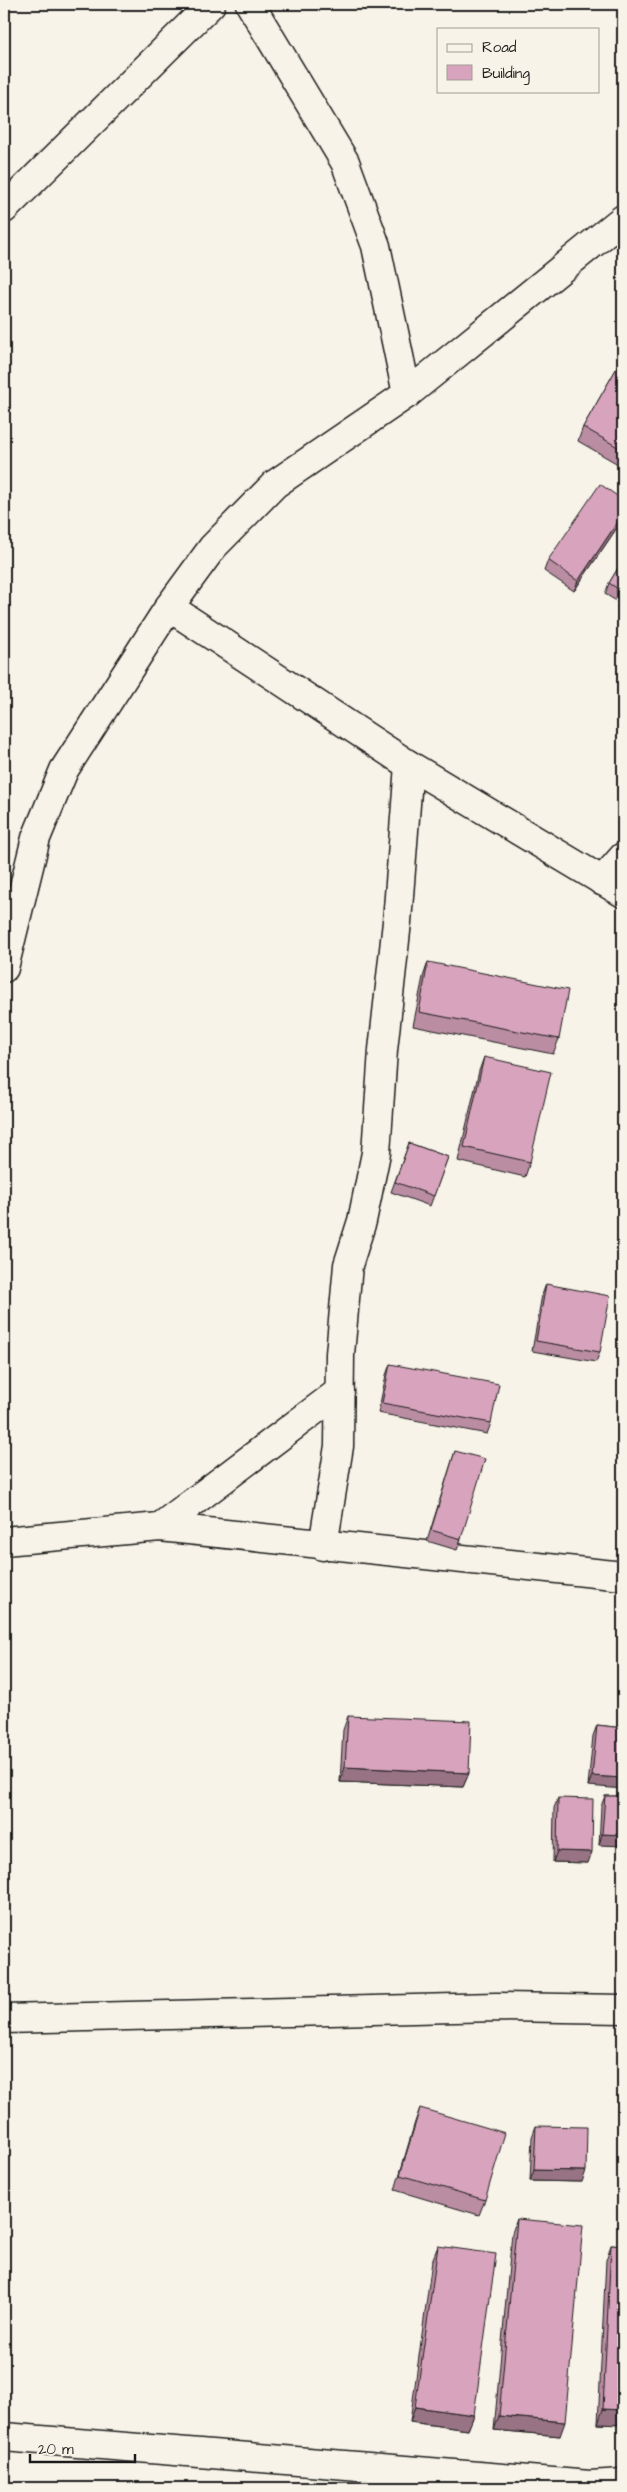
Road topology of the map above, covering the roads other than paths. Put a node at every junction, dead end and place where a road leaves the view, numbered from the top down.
1 (212, 4) edge
2 (250, 4) edge
3 (4, 209) edge
4 (623, 219) edge
5 (407, 394) junction
6 (169, 607) junction
7 (410, 765) junction
8 (623, 857) edge
9 (613, 887) edge
10 (4, 968) edge
11 (340, 1391) junction
12 (160, 1527) junction
13 (4, 1541) edge
14 (323, 1546) junction
15 (623, 1576) edge
16 (623, 2009) edge
17 (4, 2019) edge
18 (4, 2437) edge
19 (623, 2483) edge
20 (590, 2487) edge

1 - 3 street
2 - 5 street
4 - 5 street
5 - 6 street
6 - 7 street
6 - 10 street
7 - 9 street
7 - 11 street
8 - 9 street
11 - 12 street
11 - 14 street
12 - 13 street
12 - 14 street
14 - 15 street
16 - 17 street
18 - 20 street
19 - 20 street

